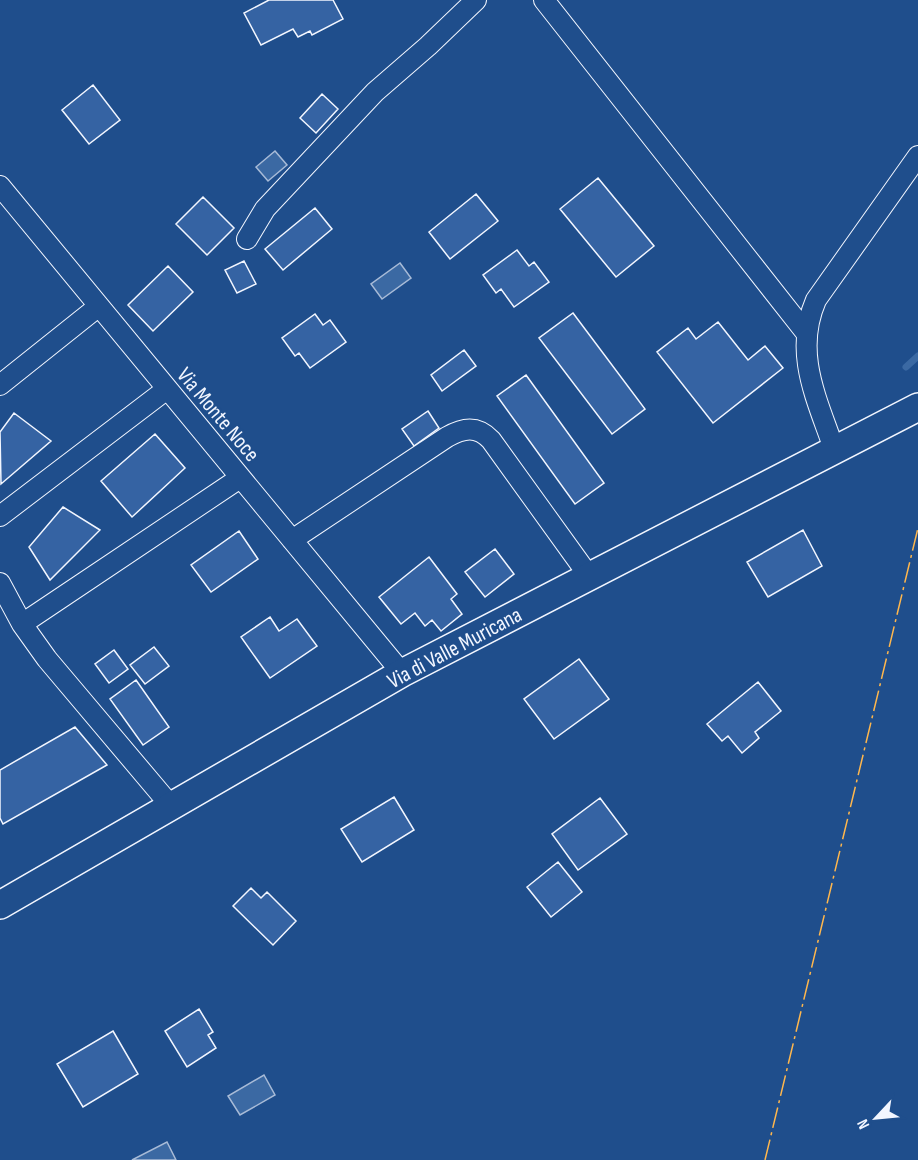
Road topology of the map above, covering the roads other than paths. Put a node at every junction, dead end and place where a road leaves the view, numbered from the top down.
1 (476, 0) edge
2 (544, 0) edge
3 (918, 156) edge
4 (0, 186) edge
5 (247, 239) dead end
6 (99, 306) junction
7 (807, 334) junction
8 (0, 384) edge
9 (167, 389) junction
10 (918, 407) edge
11 (834, 450) junction
12 (240, 478) junction
13 (0, 516) edge
14 (292, 540) junction
15 (589, 576) junction
16 (0, 584) edge
17 (22, 624) junction
18 (402, 673) junction
19 (171, 806) junction
20 (0, 905) edge

1 - 5 street
2 - 7 street
3 - 7 street
4 - 6 street, Via Monte Noce
6 - 8 street
6 - 9 street, Via Monte Noce
7 - 11 street
9 - 12 street, Via Monte Noce
9 - 13 street
10 - 11 street, Via di Valle Muricana
11 - 15 street, Via di Valle Muricana
12 - 14 street, Via Monte Noce
12 - 17 street
14 - 15 street
14 - 18 street, Via Monte Noce
15 - 18 street, Via di Valle Muricana
16 - 17 street
17 - 19 street
18 - 19 street, Via di Valle Muricana
19 - 20 street, Via di Valle Muricana

